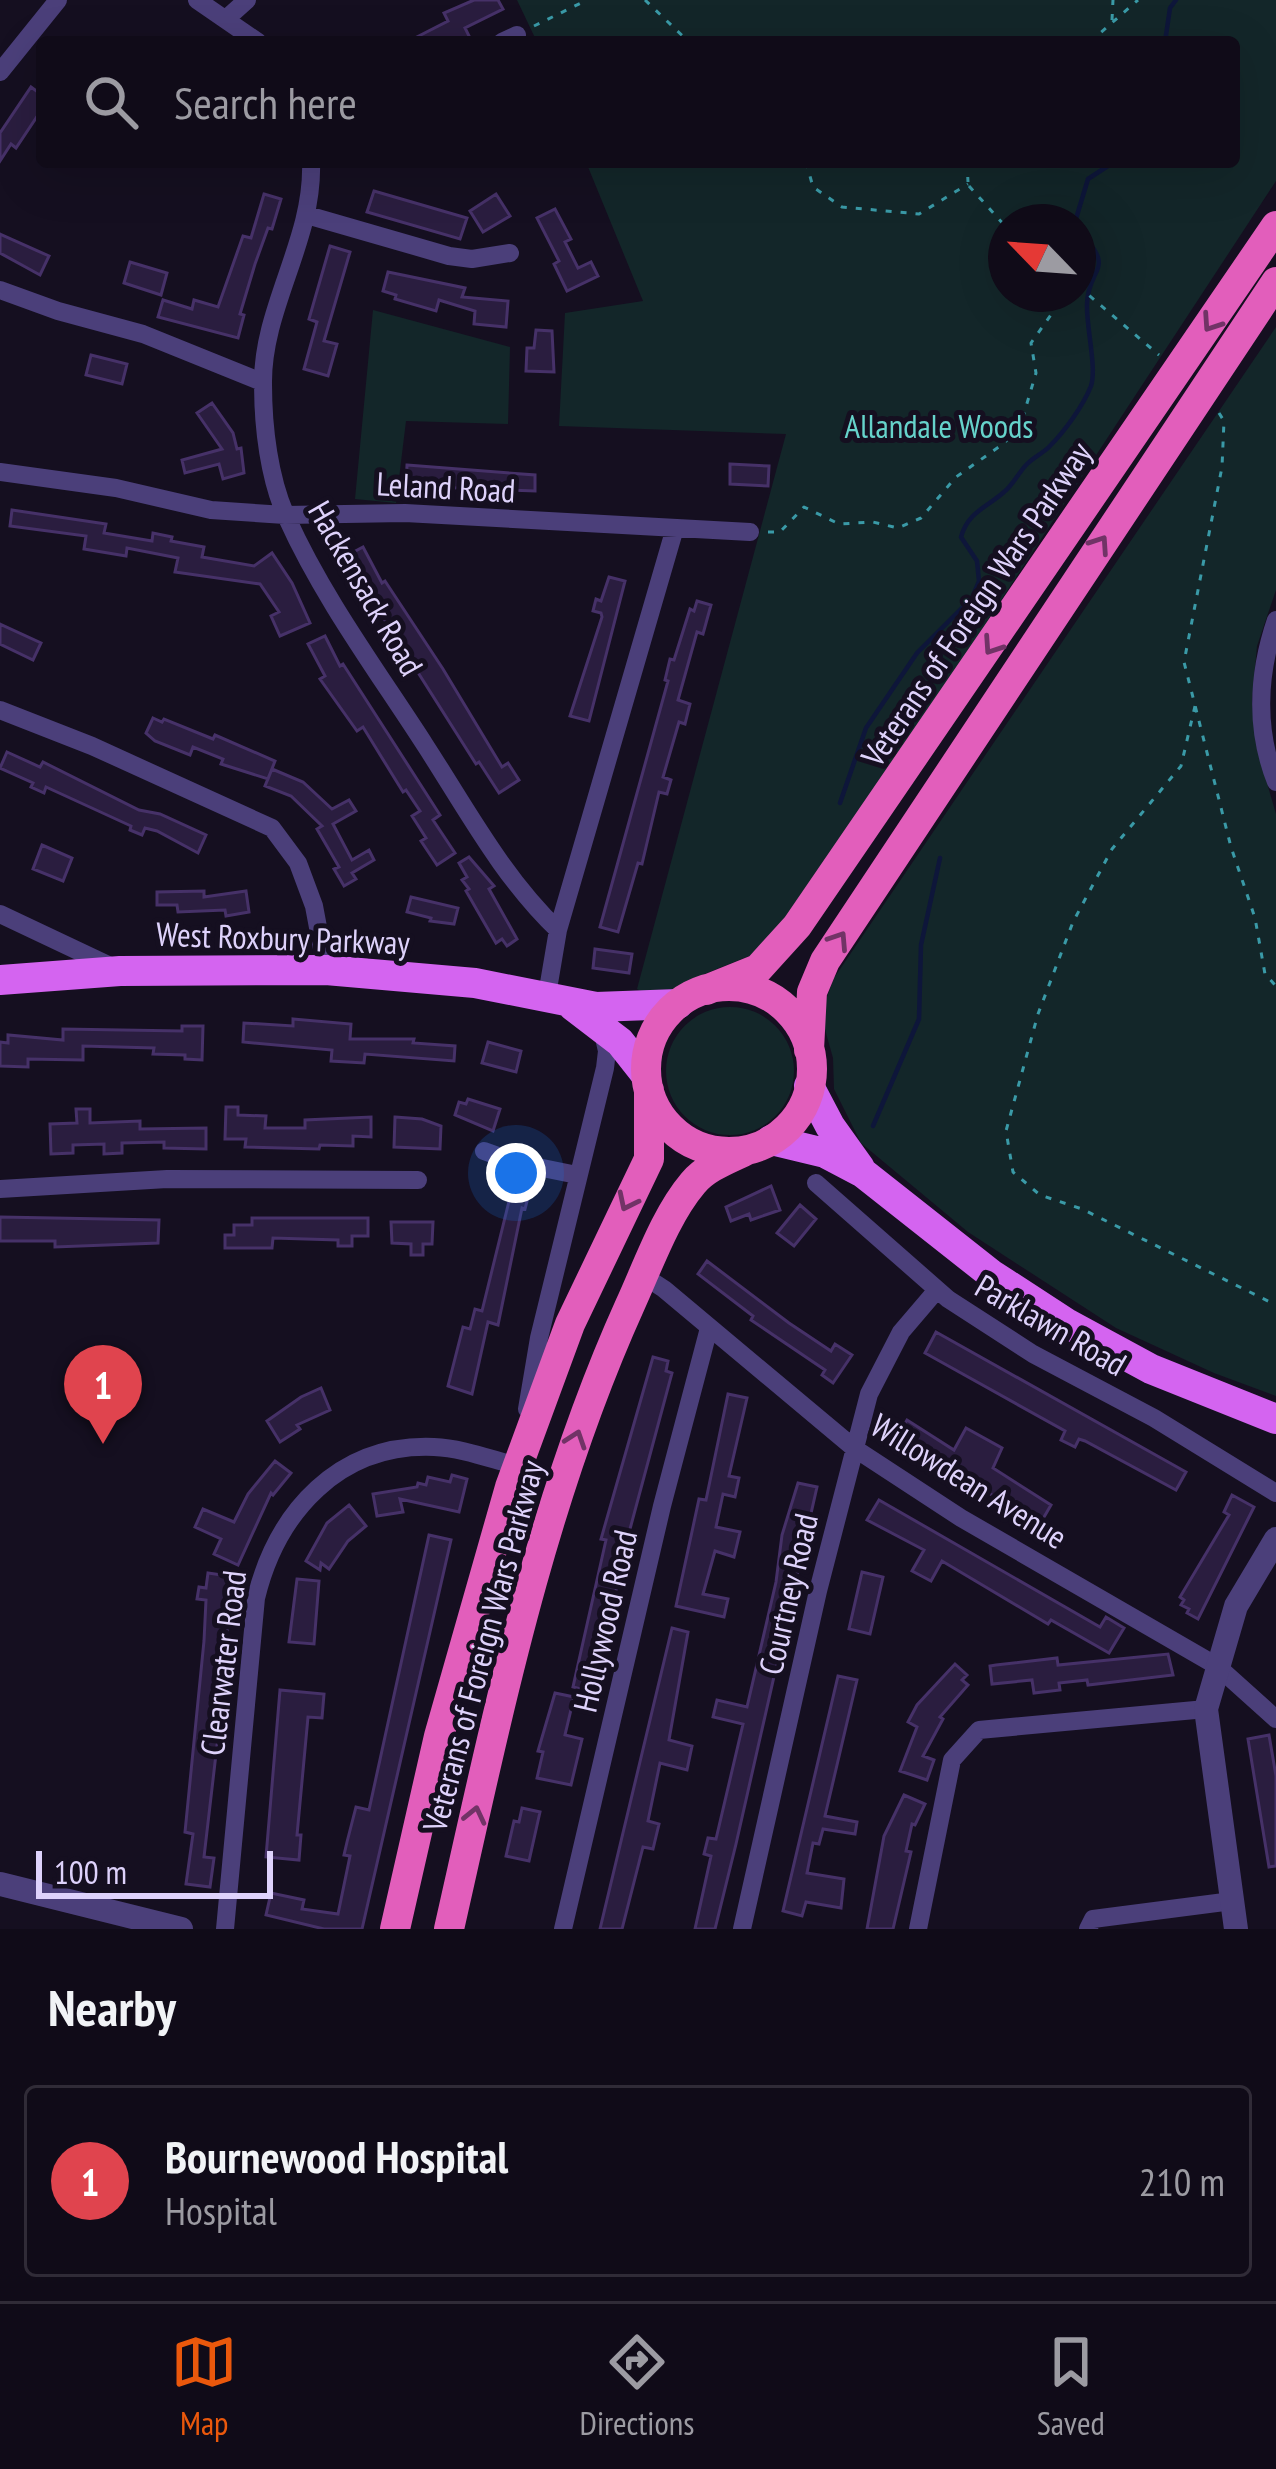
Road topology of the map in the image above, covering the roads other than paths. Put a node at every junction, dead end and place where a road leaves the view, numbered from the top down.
1 (58, 0) edge
2 (197, 0) edge
3 (247, 0) edge
4 (227, 18) junction
5 (250, 36) edge
6 (0, 72) edge
7 (310, 168) edge
8 (307, 215) junction
9 (1276, 226) edge
10 (510, 253) dead end
11 (1276, 282) edge
12 (0, 290) edge
13 (262, 382) junction
14 (0, 472) edge
15 (285, 515) junction
16 (675, 528) junction
17 (750, 532) road end
18 (1276, 620) edge
19 (0, 710) edge
20 (1276, 782) edge
21 (0, 914) edge
22 (558, 930) junction
23 (326, 970) junction
24 (120, 971) junction
25 (0, 980) edge
26 (706, 990) junction
27 (555, 997) junction
28 (678, 1004) junction
29 (596, 1019) junction
30 (809, 1050) junction
31 (648, 1083) junction
32 (809, 1086) junction
33 (759, 1145) junction
34 (484, 1151) dead end
35 (863, 1173) junction
36 (577, 1175) junction
37 (418, 1180) dead end
38 (816, 1183) dead end
39 (0, 1189) edge
40 (644, 1276) junction
41 (936, 1291) junction
42 (709, 1328) junction
43 (1276, 1419) edge
44 (854, 1448) junction
45 (517, 1466) junction
46 (1276, 1493) edge
47 (1276, 1539) edge
48 (1217, 1666) junction
49 (1206, 1708) junction
50 (1276, 1719) edge
51 (0, 1884) edge
52 (1232, 1900) junction
53 (182, 1929) edge
54 (225, 1929) edge
55 (395, 1929) edge
56 (449, 1929) edge
57 (563, 1929) edge
58 (742, 1929) edge
59 (918, 1929) edge
60 (1088, 1929) edge
61 (1235, 1929) edge

1 - 6 street
2 - 4 street
3 - 4 street
4 - 5 street
7 - 8 street, Hackensack Road
8 - 10 street
8 - 13 street, Hackensack Road
9 -> 26 highway, Veterans of Foreign Wars Parkway
30 -> 11 highway, Veterans of Foreign Wars Parkway
12 - 13 street
13 - 15 street, Hackensack Road
14 - 15 street, Leland Road
15 - 16 street, Leland Road
15 - 22 street, Hackensack Road
16 - 17 street, Leland Road
16 - 22 street
18 - 20 street
19 - 23 street
21 - 24 street
22 - 27 street
23 - 24 main road, West Roxbury Parkway
23 - 27 main road, West Roxbury Parkway
24 - 25 main road, West Roxbury Parkway
26 - 28 highway
26 - 30 highway
27 - 28 main road, West Roxbury Parkway
27 - 29 main road, West Roxbury Parkway
28 - 31 highway
29 - 31 main road, West Roxbury Parkway
29 - 36 street, Veterans of Foreign Wars Parkway
30 - 32 highway
31 - 33 highway
31 -> 45 highway, Veterans of Foreign Wars Parkway
32 - 33 highway
32 - 35 main road
33 - 35 main road
33 - 40 highway, Veterans of Foreign Wars Parkway
34 - 36 street
35 - 43 main road
36 - 45 street, Veterans of Foreign Wars Parkway
37 - 39 street
38 - 41 street, Parklawn Road
40 - 42 street, Willowdean Avenue
56 -> 40 highway, Veterans of Foreign Wars Parkway
41 - 44 street, Courtney Road
41 - 46 street, Parklawn Road
42 - 44 street, Willowdean Avenue
42 - 57 street, Hollywood Road
44 - 48 street, Willowdean Avenue
44 - 58 street, Courtney Road
45 - 54 street, Clearwater Road
45 - 55 highway, Veterans of Foreign Wars Parkway
47 - 48 street
48 - 49 street
48 - 50 street, Willowdean Avenue
49 - 52 street
49 - 59 street
51 - 53 street
52 - 60 street
52 - 61 street

